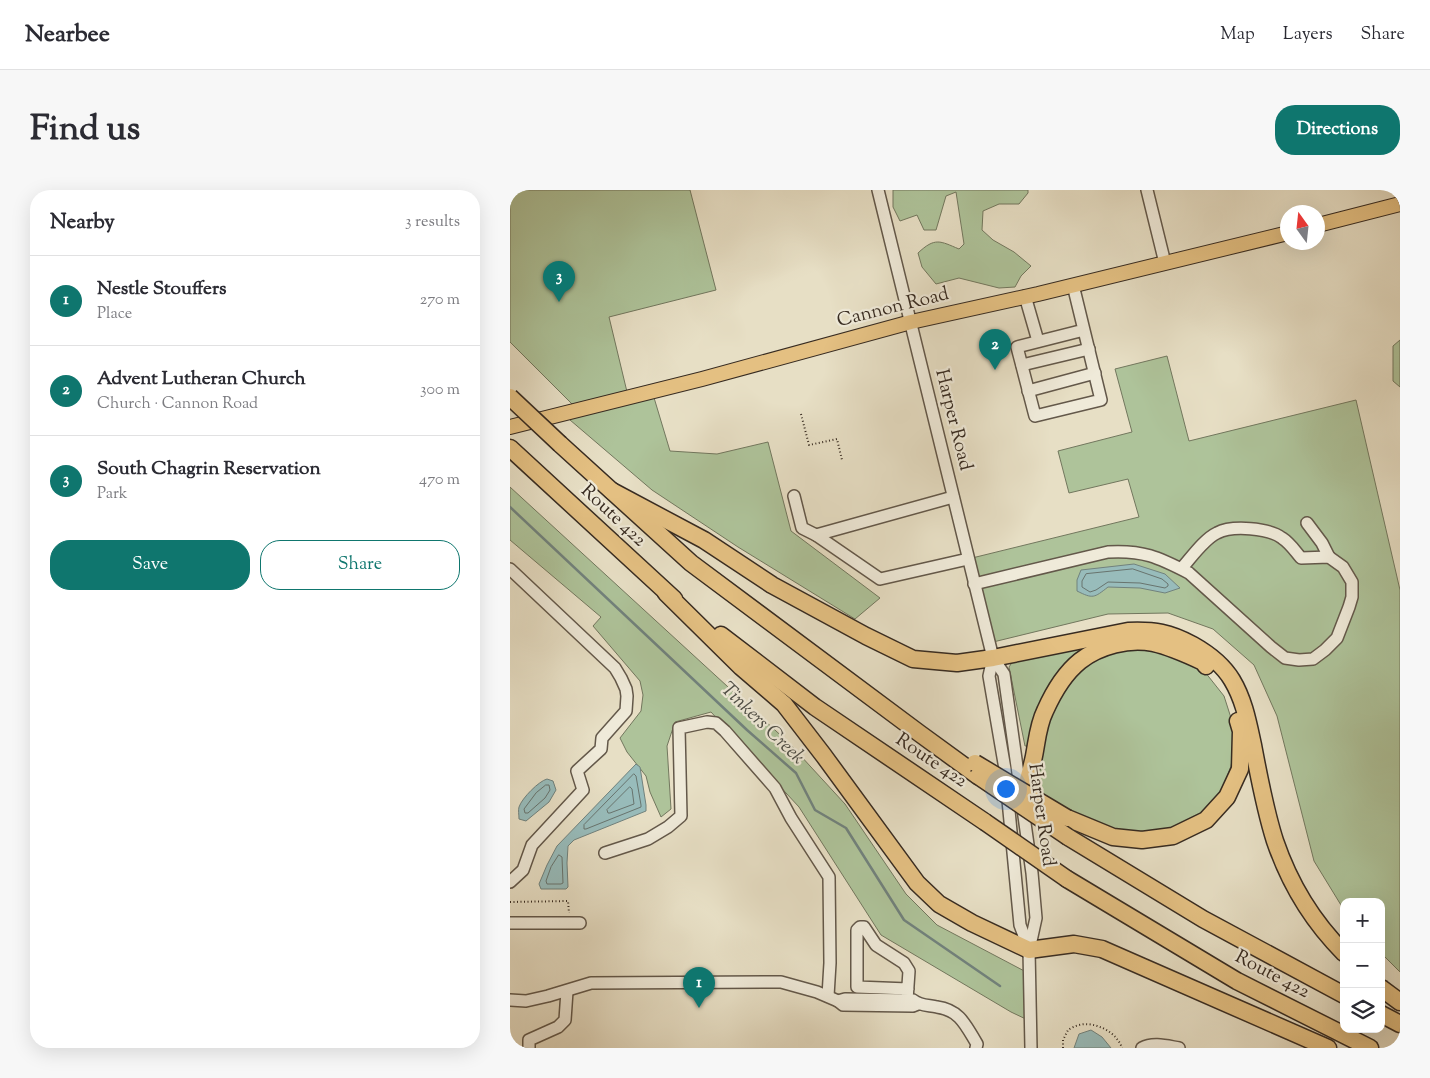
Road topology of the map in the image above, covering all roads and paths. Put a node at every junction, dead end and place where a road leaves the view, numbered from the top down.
1 (878, 190) edge
2 (1147, 190) edge
3 (1400, 204) edge
4 (1325, 223) edge
5 (1280, 235) edge
6 (1165, 263) junction
7 (1073, 285) junction
8 (1026, 296) junction
9 (911, 322) junction
10 (1084, 330) junction
11 (1038, 341) junction
12 (1089, 348) junction
13 (1022, 365) junction
14 (1095, 374) junction
15 (1028, 391) junction
16 (510, 397) edge
17 (801, 414) dead end
18 (510, 427) edge
19 (514, 452) edge
20 (842, 460) dead end
21 (612, 491) junction
22 (794, 496) dead end
23 (953, 497) junction
24 (1307, 522) dead end
25 (816, 535) junction
26 (1329, 557) junction
27 (968, 560) junction
28 (510, 569) edge
29 (1181, 569) junction
30 (974, 584) junction
31 (666, 593) junction
32 (992, 658) junction
33 (977, 769) junction
34 (1022, 800) junction
35 (605, 853) dead end
36 (510, 882) edge
37 (510, 902) edge
38 (569, 913) dead end
39 (510, 923) edge
40 (580, 923) dead end
41 (1340, 949) edge
42 (1029, 950) junction
43 (567, 991) junction
44 (1385, 991) edge
45 (1340, 993) edge
46 (911, 998) junction
47 (833, 999) junction
48 (510, 1000) edge
49 (1400, 1002) edge
50 (1385, 1016) edge
51 (1400, 1024) edge
52 (529, 1048) edge
53 (976, 1048) edge
54 (1031, 1048) edge
55 (1063, 1048) edge
56 (1122, 1048) edge
57 (1142, 1048) edge
58 (1178, 1048) edge
59 (1328, 1048) edge
60 (1370, 1048) edge

1 - 9 street, Harper Road
2 - 6 street
3 - 4 main road
5 - 6 main road, Cannon Road
6 - 7 main road, Cannon Road
7 - 8 main road, Cannon Road
7 - 10 street
8 - 9 main road, Cannon Road
8 - 11 street
9 - 18 main road, Cannon Road
9 - 23 street, Harper Road
10 - 11 street
10 - 12 street
11 - 13 street
12 - 13 street
12 - 14 street
13 - 15 street
14 - 15 street
14 - 15 street
16 - 21 highway, Route 422, bridge
17 - 20 path
19 - 31 highway, Route 422
21 - 32 highway
21 - 33 highway, Route 422
22 - 25 street
23 - 25 street
23 - 27 street, Harper Road
24 - 26 street
25 - 27 street
26 - 29 street
26 - 29 street
27 - 30 street, Harper Road
28 - 36 street
29 - 30 street
30 - 32 street, Harper Road
31 - 42 highway
31 - 60 highway, Route 422, bridge
32 - 34 street, Harper Road
32 - 41 highway
32 - 42 street, Harper Road
33 - 34 highway, bridge
33 - 45 highway, Route 422, bridge
34 - 42 street, Harper Road
35 - 47 street
37 - 38 path
39 - 40 street
42 - 54 street, Harper Road
42 - 59 highway
43 - 47 street
43 - 48 street
43 - 52 street
44 - 49 highway
46 - 46 street
46 - 47 street
46 - 53 street
50 - 51 highway
55 - 56 path
57 - 58 street

